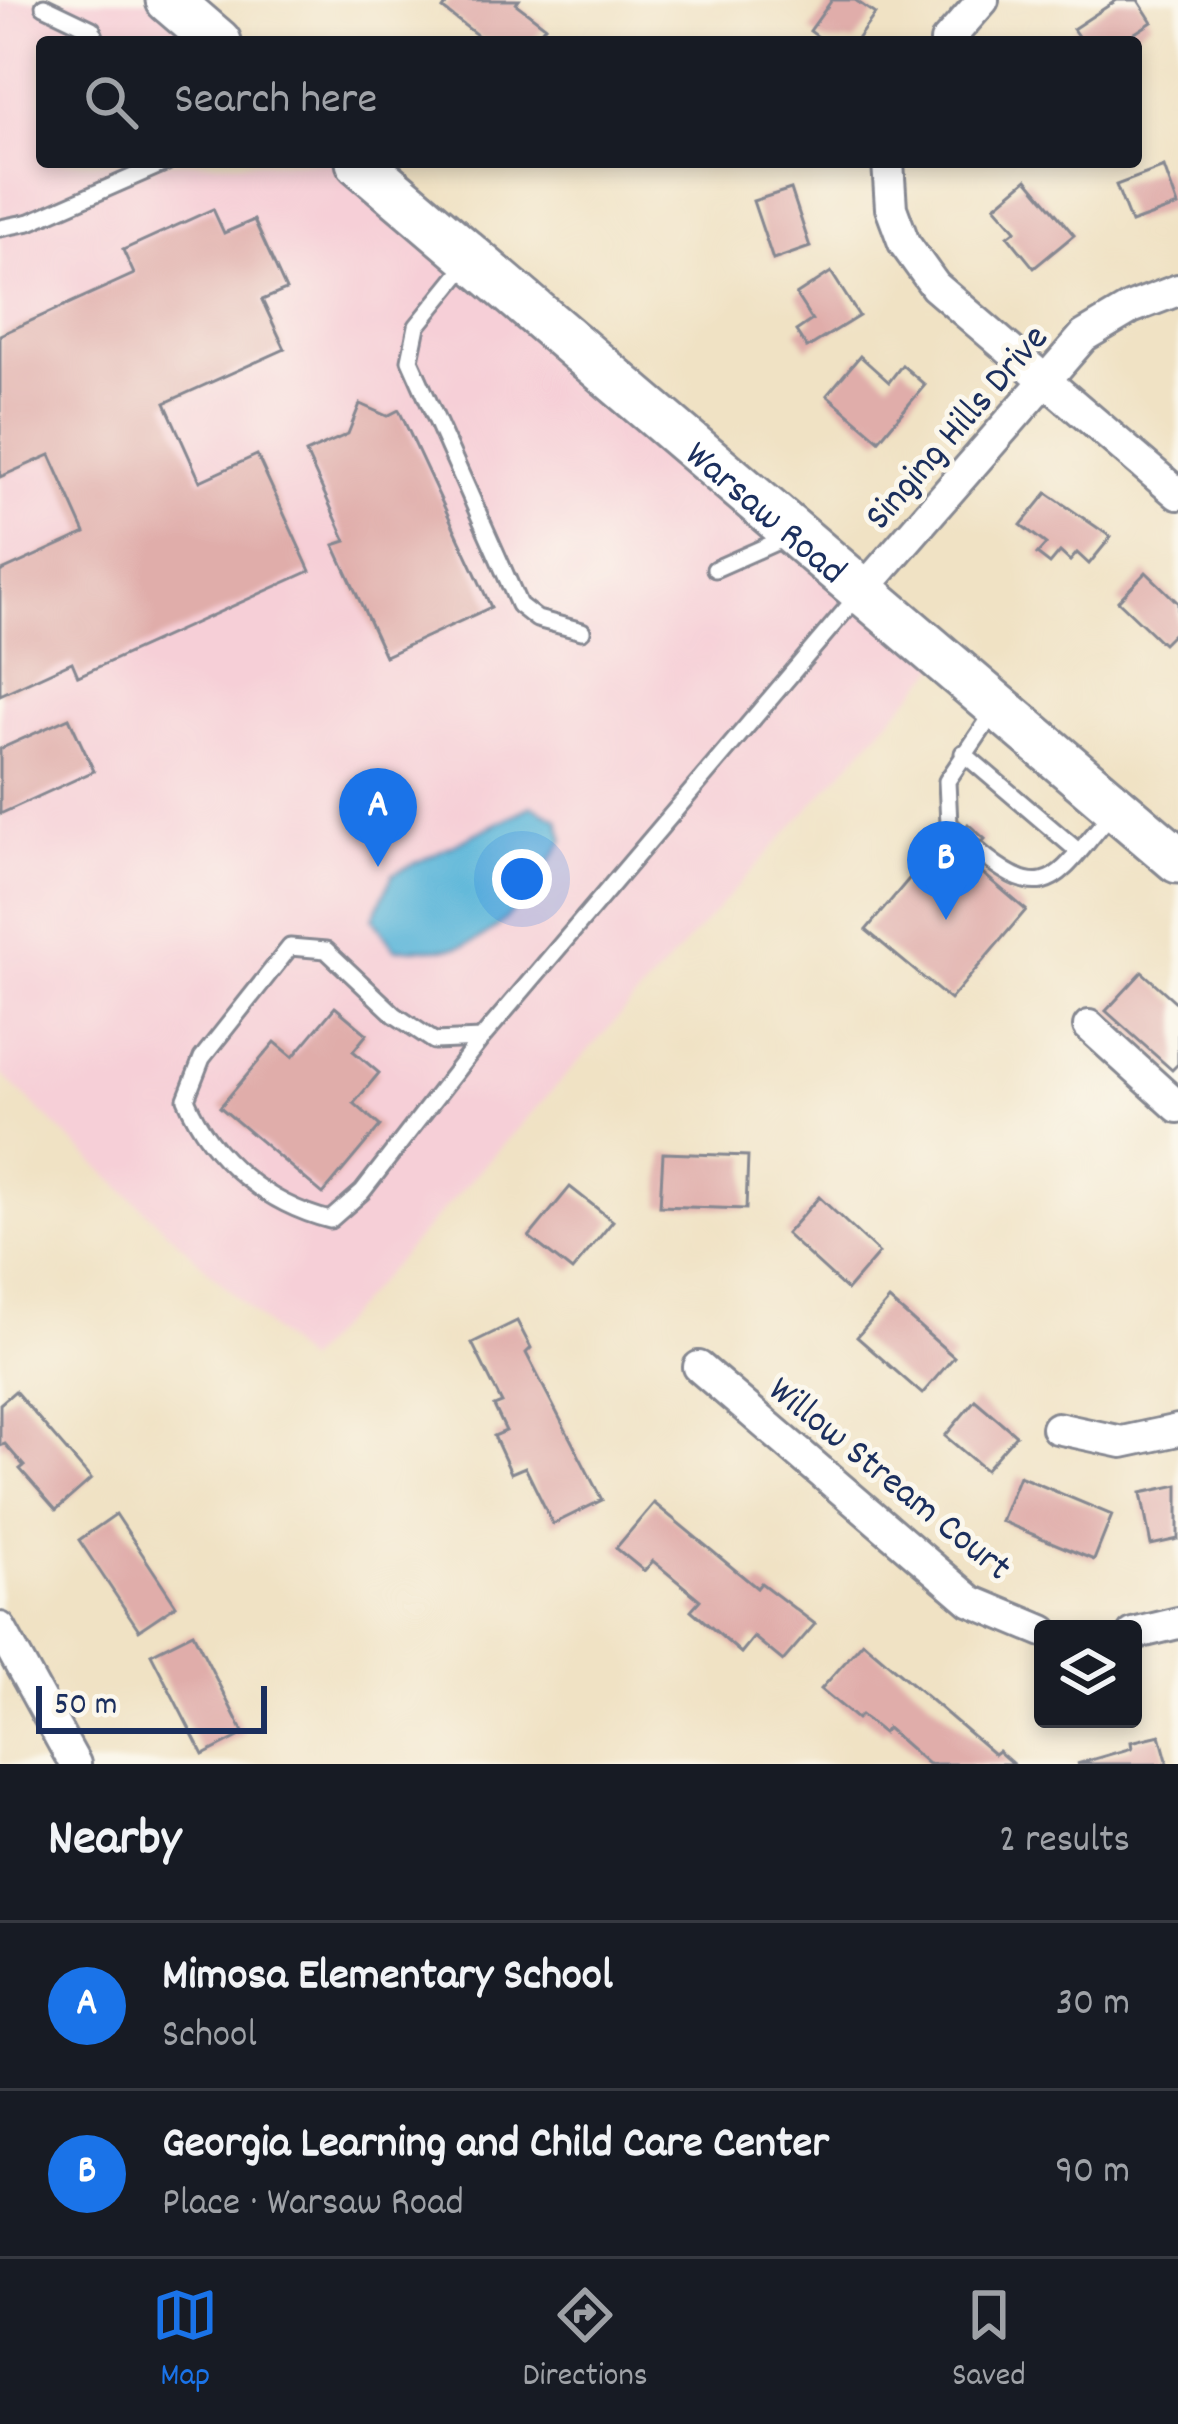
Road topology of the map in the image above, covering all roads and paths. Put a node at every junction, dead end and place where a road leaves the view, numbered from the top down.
1 (169, 0) edge
2 (983, 0) edge
3 (44, 6) dead end
4 (95, 36) edge
5 (211, 36) edge
6 (951, 36) edge
7 (149, 168) edge
8 (366, 168) edge
9 (889, 168) edge
10 (0, 228) edge
11 (472, 259) junction
12 (1178, 290) edge
13 (1043, 379) junction
14 (1178, 494) edge
15 (789, 529) junction
16 (715, 569) dead end
17 (862, 591) junction
18 (582, 631) dead end
19 (998, 706) junction
20 (963, 753) junction
21 (1116, 808) junction
22 (959, 835) dead end
23 (976, 849) dead end
24 (1078, 851) junction
25 (1178, 860) edge
26 (1089, 1026) dead end
27 (481, 1040) junction
28 (1178, 1107) edge
29 (699, 1367) dead end
30 (1057, 1428) dead end
31 (1178, 1430) edge
32 (1178, 1623) edge
33 (1034, 1627) edge
34 (0, 1628) edge
35 (1142, 1632) edge
36 (75, 1764) edge

1 - 5 street
2 - 6 street
3 - 4 lane
7 - 10 lane
8 - 11 street, Warsaw Road
9 - 13 street
11 - 15 street, Warsaw Road
11 - 18 lane
12 - 13 street, Singing Hills Drive
13 - 14 street
13 - 17 street, Singing Hills Drive
15 - 16 lane
15 - 17 street, Warsaw Road
17 - 19 street, Warsaw Road
17 - 27 lane
19 - 20 lane
19 - 21 street, Warsaw Road
20 - 22 lane
20 - 24 lane
21 - 24 lane
21 - 25 street, Warsaw Road
23 - 24 lane
26 - 28 street
27 - 27 lane
29 - 33 street, Willow Stream Court
30 - 31 street
32 - 35 street
34 - 36 street

